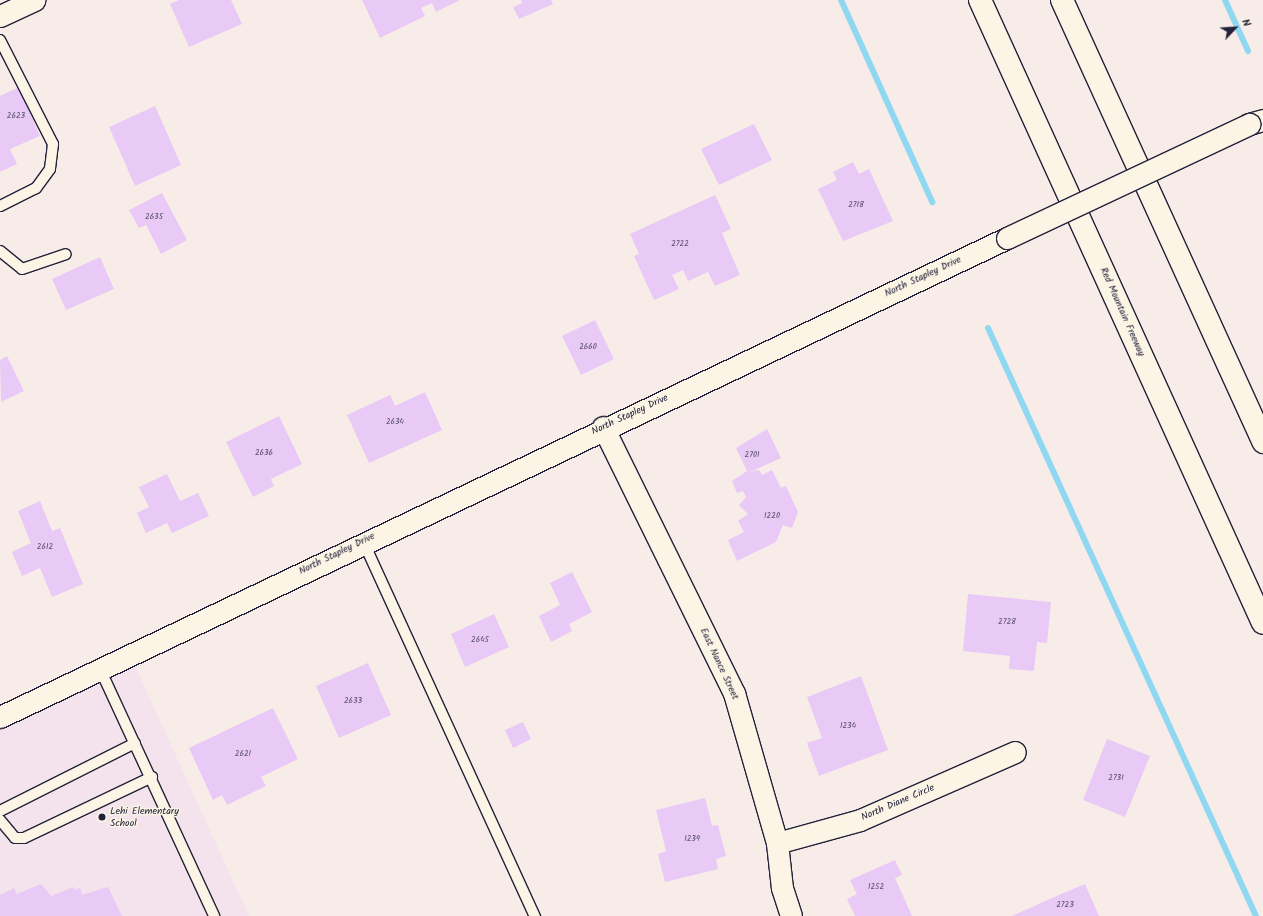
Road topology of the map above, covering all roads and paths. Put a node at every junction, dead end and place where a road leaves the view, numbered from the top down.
1 (34, 0) edge
2 (980, 0) edge
3 (1062, 0) edge
4 (0, 16) edge
5 (0, 40) edge
6 (1256, 122) edge
7 (0, 206) edge
8 (0, 251) edge
9 (66, 254) dead end
10 (604, 427) junction
11 (1263, 442) edge
12 (363, 541) junction
13 (1263, 623) edge
14 (100, 669) junction
15 (0, 717) edge
16 (135, 743) junction
17 (1015, 752) dead end
18 (152, 777) junction
19 (0, 811) edge
20 (0, 820) edge
21 (777, 843) junction
22 (214, 916) edge
23 (536, 916) edge
24 (791, 916) edge

1 - 4 street
2 - 13 highway, Red Mountain Freeway
3 - 11 highway
5 - 7 lane
6 - 10 street, North Stapley Drive, bridge
8 - 9 lane
10 - 12 street, North Stapley Drive
10 - 21 street, East Nance Street
12 - 14 street, North Stapley Drive
12 - 23 lane
14 - 15 street, North Stapley Drive
14 - 16 lane
16 - 18 lane
16 - 19 lane
17 - 21 street, North Diane Circle
18 - 20 lane
18 - 22 lane
21 - 24 street, East Nance Street

